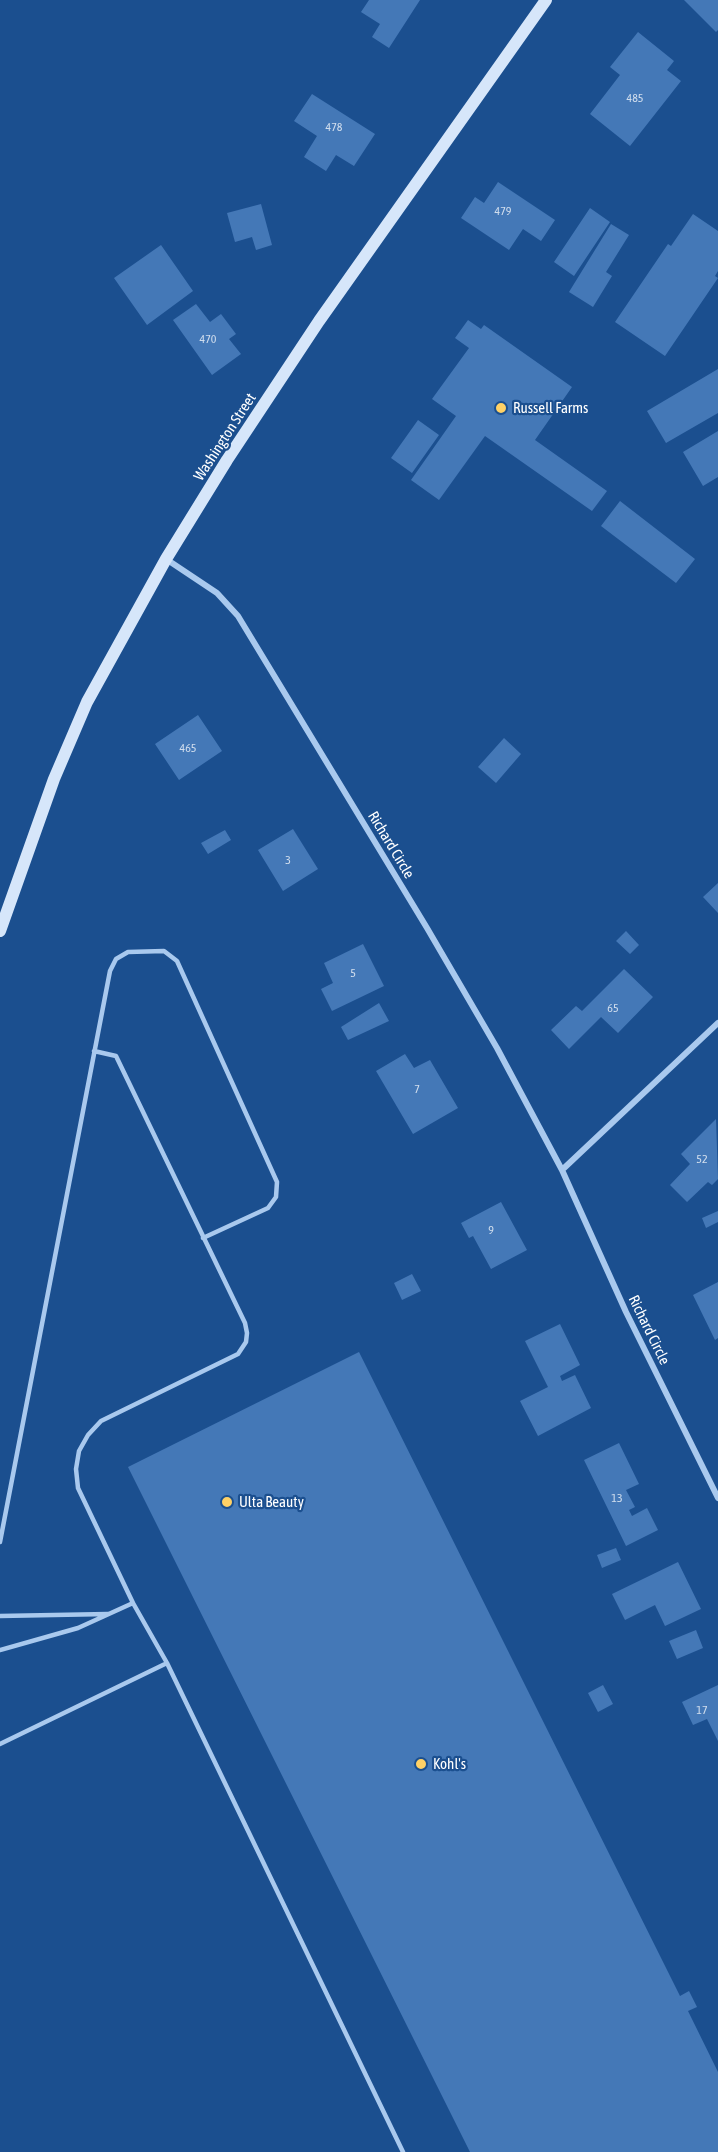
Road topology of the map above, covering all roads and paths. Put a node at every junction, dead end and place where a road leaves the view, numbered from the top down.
1 (546, 0) edge
2 (166, 559) junction
3 (0, 931) edge
4 (718, 1023) edge
5 (94, 1051) junction
6 (562, 1170) junction
7 (203, 1238) junction
8 (718, 1498) edge
9 (0, 1542) edge
10 (133, 1603) junction
11 (111, 1614) junction
12 (0, 1616) edge
13 (0, 1650) edge
14 (167, 1663) junction
15 (0, 1744) edge
16 (403, 2152) edge

1 - 2 main road, Washington Street
2 - 3 main road, Washington Street
2 - 6 street, Richard Circle
4 - 6 street
5 - 7 lane
5 - 7 lane
5 - 9 lane
6 - 8 street, Richard Circle
7 - 10 lane
10 - 11 lane
10 - 14 lane
11 - 12 lane
11 - 13 lane
14 - 15 lane
14 - 16 lane

